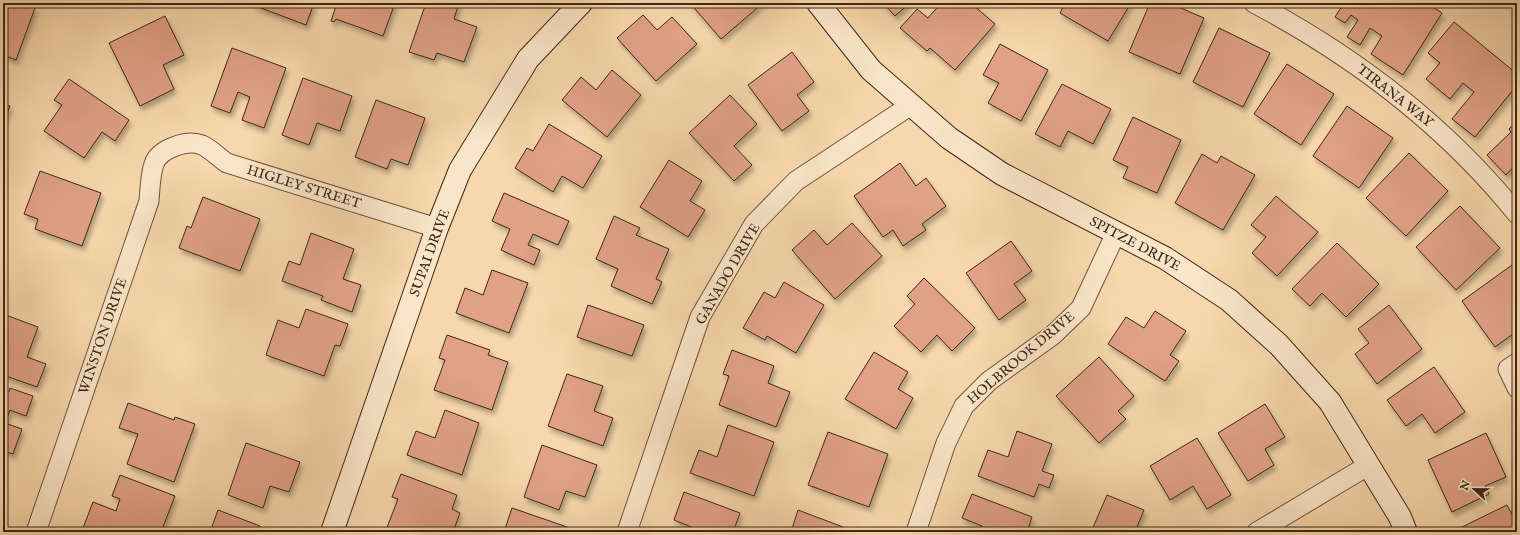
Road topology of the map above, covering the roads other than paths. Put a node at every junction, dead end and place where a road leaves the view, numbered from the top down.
1 (818, 3) edge
2 (1254, 3) edge
3 (577, 4) edge
4 (911, 105) junction
5 (174, 146) joint
6 (1517, 214) edge
7 (438, 228) junction
8 (1116, 233) junction
9 (1512, 366) edge
10 (1517, 388) edge
11 (1369, 465) junction
12 (36, 532) edge
13 (332, 532) edge
14 (627, 532) edge
15 (916, 532) edge
16 (1257, 532) edge
17 (1406, 532) edge

1 - 4 street, SPITZE DRIVE
2 - 6 street, TIRANA WAY
3 - 7 street, SUPAI DRIVE
4 - 8 street, SPITZE DRIVE
4 - 14 street, GANADO DRIVE
5 - 7 street, HIGLEY STREET
5 - 12 street, WINSTON DRIVE
7 - 13 street, SUPAI DRIVE
8 - 11 street, SPITZE DRIVE
8 - 15 street, HOLBROOK DRIVE
9 - 10 street
11 - 16 street
11 - 17 street, SPITZE DRIVE

